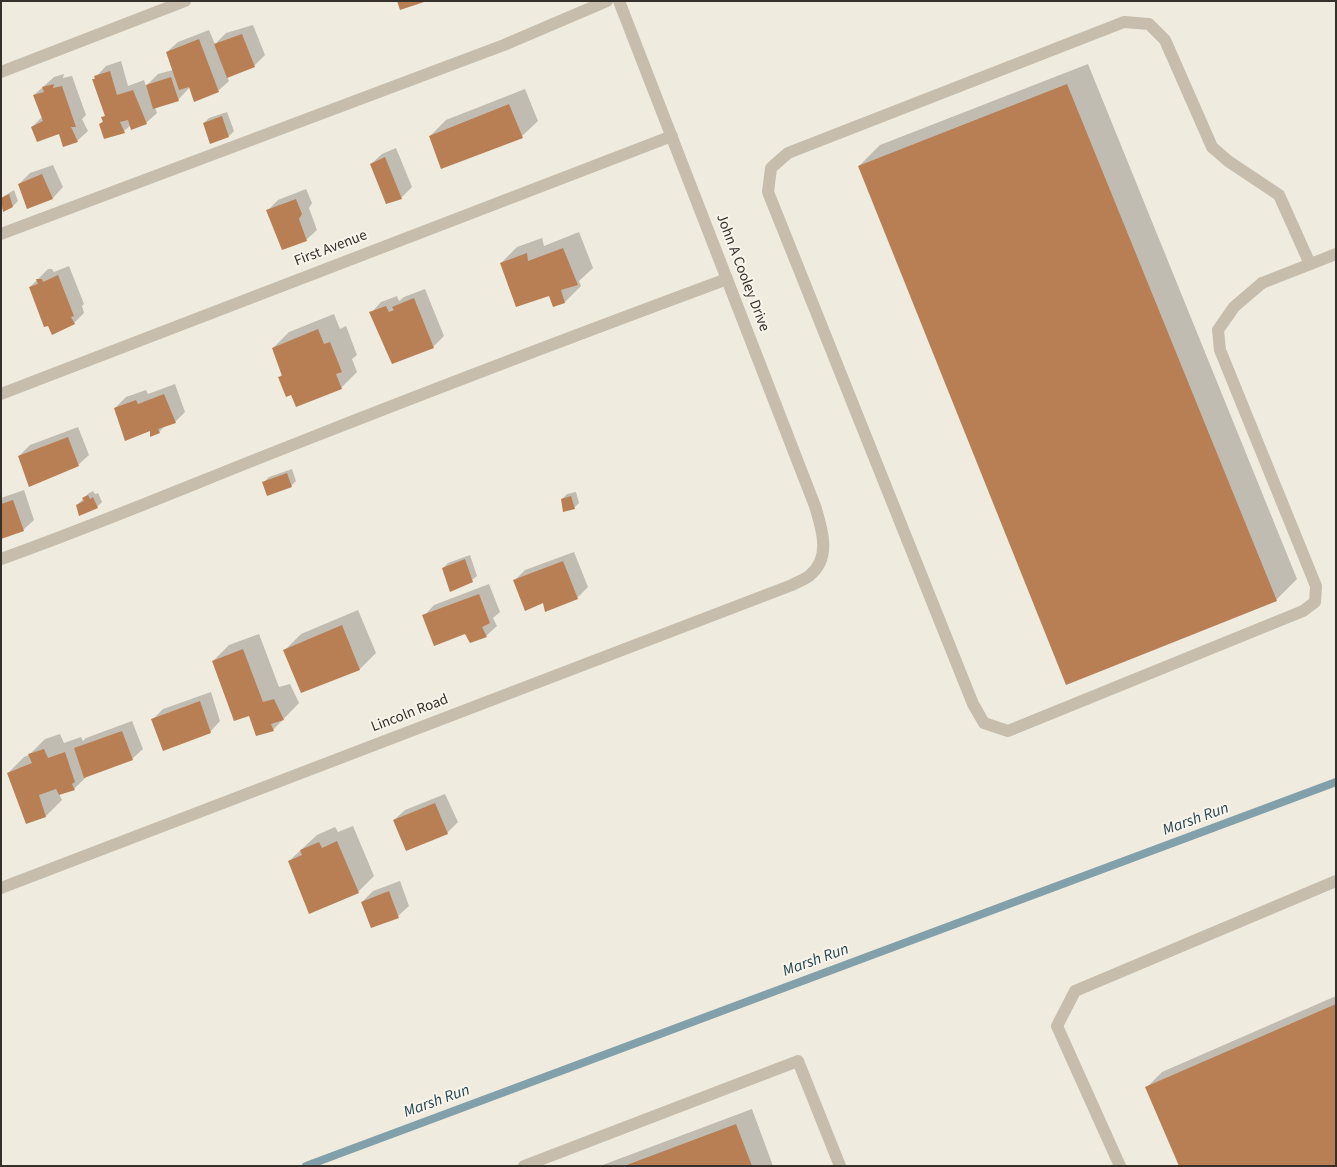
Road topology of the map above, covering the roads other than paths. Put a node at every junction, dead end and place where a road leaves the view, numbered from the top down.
1 (185, 1) edge
2 (607, 1) edge
3 (619, 1) edge
4 (1, 72) edge
5 (672, 136) junction
6 (1, 234) edge
7 (1336, 254) edge
8 (1310, 264) junction
9 (727, 279) junction
10 (1, 394) edge
11 (1, 559) edge
12 (823, 559) joint
13 (1336, 881) edge
14 (1, 888) edge
15 (524, 1166) edge
16 (840, 1166) edge
17 (1120, 1166) edge

1 - 4 street
2 - 6 street
3 - 5 street, John A Cooley Drive
5 - 9 street, John A Cooley Drive
5 - 10 street, First Avenue
7 - 8 street
8 - 8 street
9 - 11 street
9 - 12 street, John A Cooley Drive
12 - 14 street, Lincoln Road
13 - 17 street
15 - 16 street

